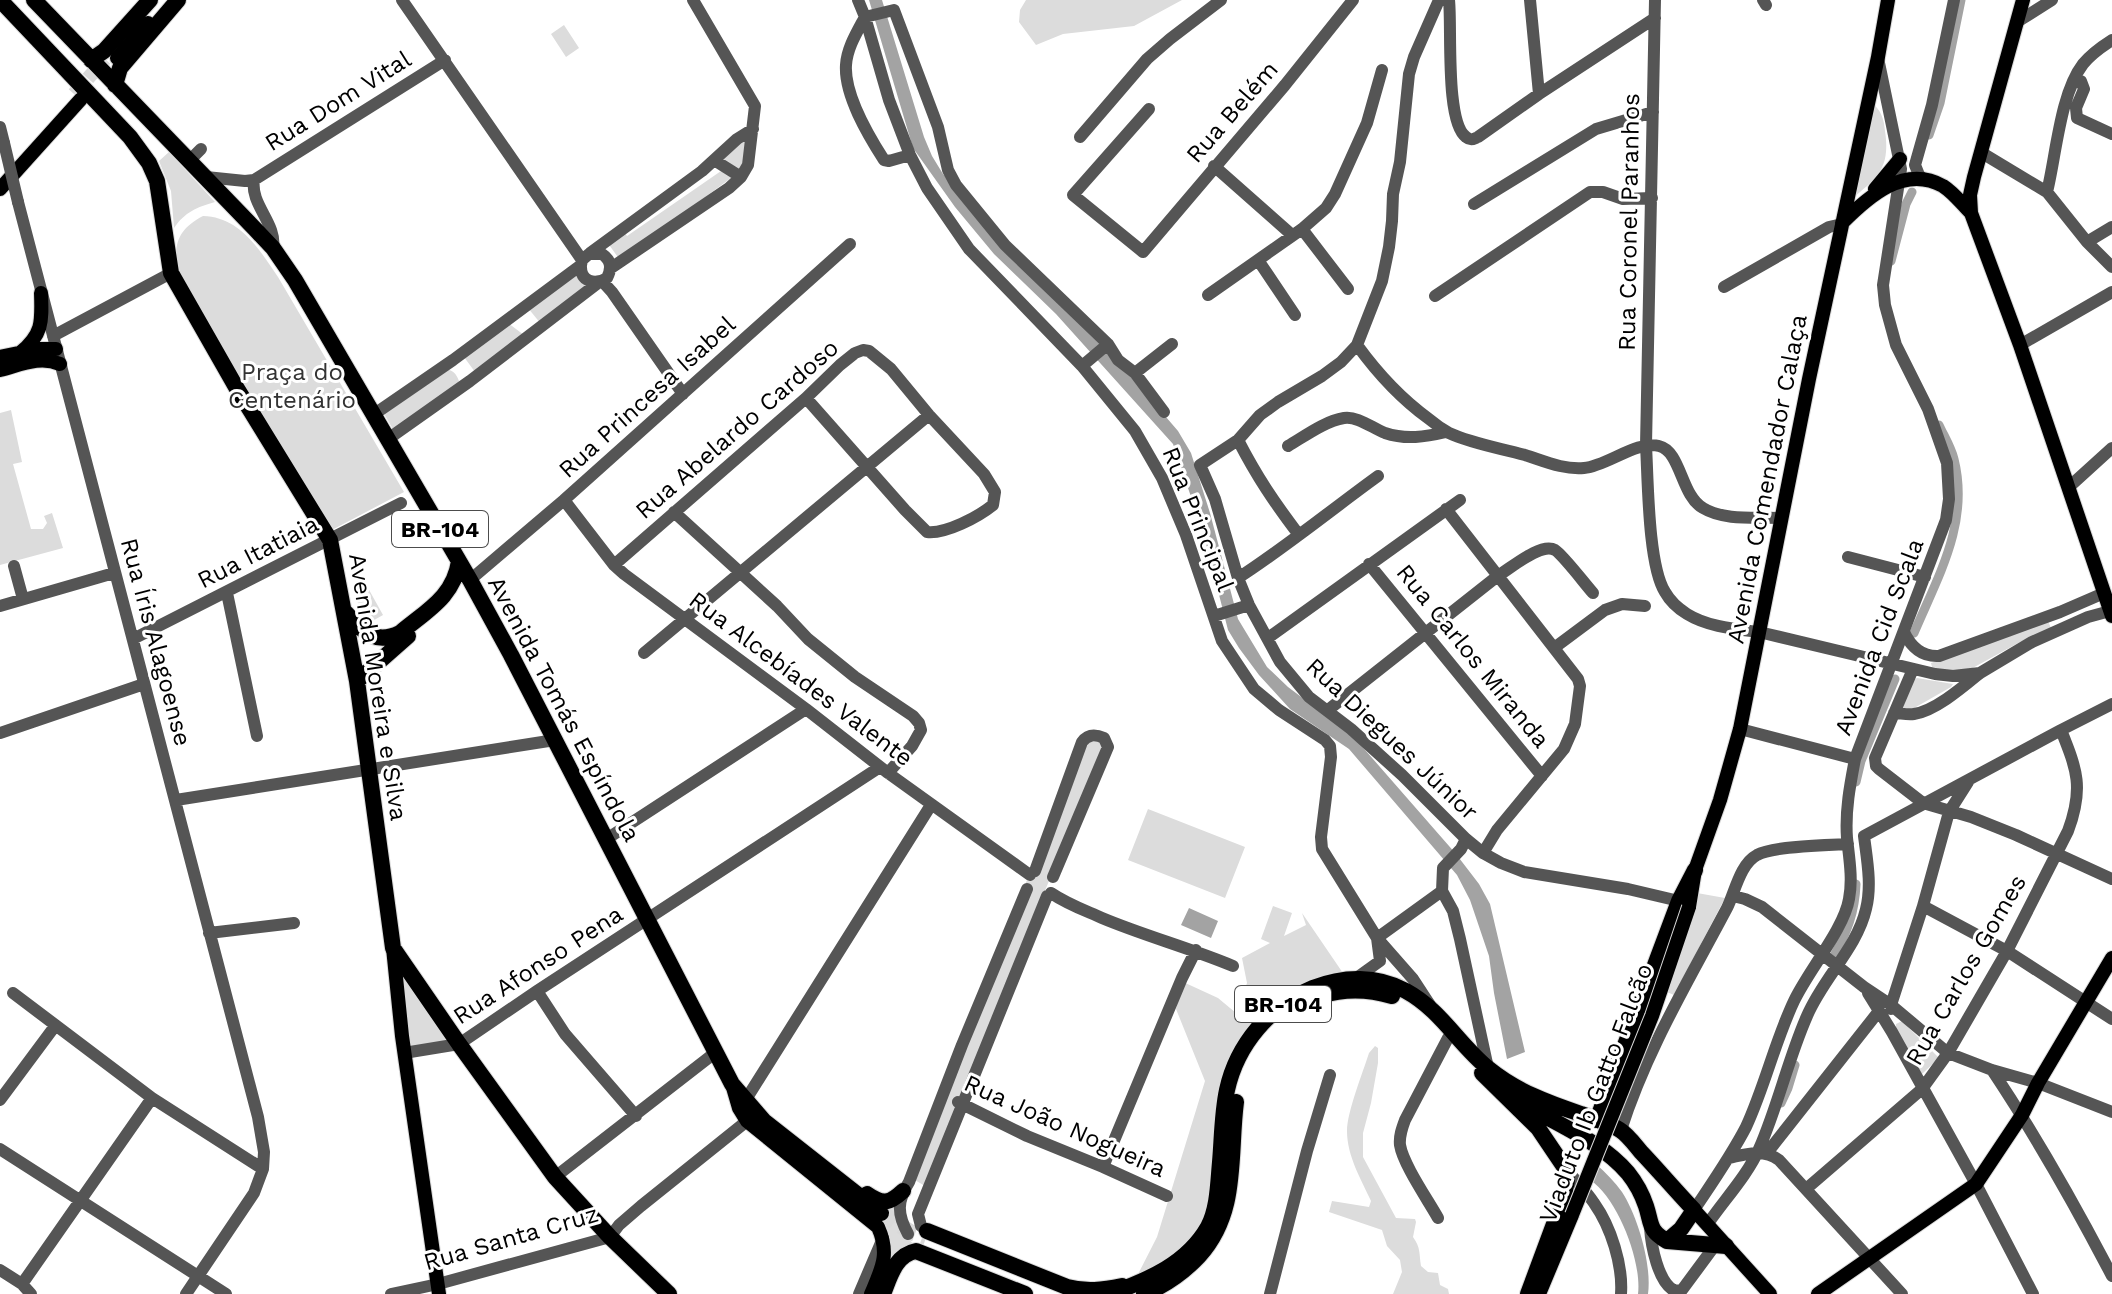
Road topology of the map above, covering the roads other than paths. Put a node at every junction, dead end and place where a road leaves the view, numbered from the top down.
1 (0, 0) edge
2 (34, 0) edge
3 (150, 0) edge
4 (157, 0) edge
5 (169, 0) edge
6 (178, 0) edge
7 (402, 0) edge
8 (693, 0) edge
9 (858, 0) edge
10 (1221, 0) edge
11 (1353, 0) edge
12 (1439, 0) edge
13 (1530, 0) edge
14 (1655, 0) edge
15 (1888, 0) edge
16 (1954, 0) edge
17 (2023, 0) edge
18 (2052, 0) edge
19 (1449, 6) edge
20 (867, 16) junction
21 (1655, 18) junction
22 (2017, 22) junction
23 (2112, 40) edge
24 (1878, 57) junction
25 (91, 60) junction
26 (445, 60) junction
27 (1382, 70) dead end
28 (2075, 78) junction
29 (115, 85) junction
30 (1539, 94) junction
31 (1149, 109) dead end
32 (1653, 112) junction
33 (0, 127) edge
34 (753, 129) junction
35 (2112, 134) edge
36 (1080, 137) dead end
37 (2, 141) edge
38 (1982, 153) junction
39 (910, 155) junction
40 (1900, 159) junction
41 (714, 160) junction
42 (1214, 166) junction
43 (0, 176) edge
44 (206, 177) junction
45 (741, 177) junction
46 (1923, 179) junction
47 (254, 180) junction
48 (1900, 181) junction
49 (0, 189) edge
50 (2047, 192) junction
51 (1870, 197) junction
52 (1652, 198) junction
53 (1474, 204) dead end
54 (1971, 213) junction
55 (1842, 224) junction
56 (2112, 227) edge
57 (1297, 232) junction
58 (2087, 242) junction
59 (850, 244) dead end
60 (273, 248) junction
61 (584, 259) junction
62 (1258, 260) junction
63 (2112, 267) edge
64 (171, 273) junction
65 (604, 277) junction
66 (1724, 287) dead end
67 (1348, 289) dead end
68 (2112, 292) edge
69 (41, 293) junction
70 (1208, 295) dead end
71 (1435, 296) dead end
72 (520, 311) junction
73 (1295, 315) dead end
74 (536, 331) junction
75 (54, 342) junction
76 (1172, 344) dead end
77 (1107, 345) junction
78 (1357, 345) junction
79 (2020, 345) junction
80 (20, 353) junction
81 (0, 357) edge
82 (453, 360) junction
83 (1087, 362) junction
84 (60, 364) junction
85 (0, 370) edge
86 (1135, 373) junction
87 (470, 381) junction
88 (683, 394) junction
89 (806, 398) junction
90 (1164, 412) dead end
91 (373, 415) junction
92 (929, 415) junction
93 (1446, 432) junction
94 (388, 439) junction
95 (1238, 440) junction
96 (1646, 445) junction
97 (1288, 446) dead end
98 (2112, 448) edge
99 (866, 466) junction
100 (1378, 476) dead end
101 (2069, 487) junction
102 (564, 500) junction
103 (1460, 500) dead end
104 (401, 503) dead end
105 (1446, 509) junction
106 (674, 512) junction
107 (1781, 518) junction
108 (1299, 535) junction
109 (330, 540) junction
110 (1848, 557) dead end
111 (459, 561) junction
112 (1369, 564) junction
113 (614, 565) junction
114 (14, 566) dead end
115 (741, 572) junction
116 (114, 573) junction
117 (1499, 575) junction
118 (1925, 577) junction
119 (1238, 578) junction
120 (474, 587) junction
121 (227, 593) junction
122 (1593, 593) dead end
123 (2104, 593) junction
124 (23, 599) junction
125 (0, 606) edge
126 (1645, 606) dead end
127 (1243, 607) junction
128 (344, 611) junction
129 (2060, 612) junction
130 (2111, 614) edge
131 (1217, 615) junction
132 (686, 619) junction
133 (2066, 627) junction
134 (1904, 632) junction
135 (1425, 633) junction
136 (370, 636) junction
137 (1758, 637) junction
138 (1268, 638) junction
139 (133, 639) junction
140 (1554, 648) junction
141 (644, 653) dead end
142 (381, 658) junction
143 (1891, 663) junction
144 (1913, 669) junction
145 (1980, 673) junction
146 (357, 681) junction
147 (144, 684) junction
148 (2112, 704) edge
149 (806, 709) junction
150 (1328, 710) junction
151 (1894, 713) junction
152 (1740, 729) junction
153 (2061, 730) junction
154 (0, 733) edge
155 (257, 736) dead end
156 (555, 740) junction
157 (1855, 759) junction
158 (370, 770) junction
159 (884, 770) junction
160 (1542, 776) junction
161 (1970, 779) junction
162 (176, 800) junction
163 (1923, 803) junction
164 (931, 805) junction
165 (1949, 812) junction
166 (1466, 839) junction
167 (605, 840) junction
168 (1848, 844) junction
169 (1483, 853) junction
170 (2057, 853) junction
171 (1695, 870) joint
172 (1033, 873) junction
173 (1053, 877) junction
174 (2112, 879) edge
175 (1027, 889) junction
176 (1442, 891) junction
177 (1049, 894) junction
178 (1733, 896) junction
179 (1684, 904) junction
180 (1923, 906) junction
181 (648, 920) junction
182 (294, 923) dead end
183 (209, 933) junction
184 (1377, 938) junction
185 (393, 948) junction
186 (1196, 950) junction
187 (2007, 951) junction
188 (1821, 954) junction
189 (2112, 958) edge
190 (1836, 964) junction
191 (1233, 966) dead end
192 (1355, 979) junction
193 (1864, 987) junction
194 (537, 991) junction
195 (13, 993) dead end
196 (2087, 1002) junction
197 (1891, 1005) junction
198 (1879, 1011) junction
199 (1435, 1012) junction
200 (2112, 1019) edge
201 (55, 1026) junction
202 (1892, 1032) junction
203 (1448, 1038) junction
204 (459, 1044) junction
205 (716, 1052) junction
206 (404, 1053) junction
207 (1948, 1053) junction
208 (1616, 1066) junction
209 (1488, 1068) junction
210 (1992, 1070) junction
211 (1642, 1074) junction
212 (1330, 1075) dead end
213 (2038, 1083) junction
214 (732, 1084) junction
215 (1922, 1089) junction
216 (1499, 1092) junction
217 (944, 1096) junction
218 (152, 1098) junction
219 (0, 1100) edge
220 (745, 1101) junction
221 (963, 1105) junction
222 (937, 1112) junction
223 (2112, 1112) edge
224 (2022, 1115) junction
225 (636, 1116) junction
226 (1597, 1120) junction
227 (747, 1121) junction
228 (956, 1122) junction
229 (1621, 1130) junction
230 (777, 1132) junction
231 (0, 1149) edge
232 (1762, 1153) junction
233 (1729, 1158) junction
234 (1103, 1167) junction
235 (1565, 1168) junction
236 (263, 1169) junction
237 (555, 1177) junction
238 (1976, 1184) junction
239 (906, 1186) junction
240 (928, 1189) junction
241 (1806, 1189) junction
242 (1167, 1196) dead end
243 (80, 1201) junction
244 (1694, 1210) junction
245 (1438, 1218) dead end
246 (1707, 1225) junction
247 (881, 1226) junction
248 (1650, 1227) junction
249 (908, 1234) joint
250 (610, 1237) junction
251 (924, 1240) junction
252 (1667, 1241) junction
253 (1721, 1245) junction
254 (1869, 1258) junction
255 (0, 1270) edge
256 (1157, 1275) junction
257 (199, 1276) junction
258 (2112, 1276) edge
259 (984, 1278) junction
260 (1662, 1278) junction
261 (27, 1289) edge
262 (439, 1289) edge
263 (1680, 1292) edge
264 (186, 1294) edge
265 (226, 1294) edge
266 (391, 1294) edge
267 (669, 1294) edge
268 (859, 1294) edge
269 (871, 1294) edge
270 (883, 1294) edge
271 (1025, 1294) edge
272 (1064, 1294) edge
273 (1110, 1294) edge
274 (1144, 1294) edge
275 (1270, 1294) edge
276 (1528, 1294) edge
277 (1539, 1294) edge
278 (1621, 1294) edge
279 (1663, 1294) edge
280 (1770, 1294) edge
281 (1818, 1294) edge
282 (1902, 1294) edge
283 (2033, 1294) edge

1 - 64 highway, Avenida Moreira e Silva
2 - 25 highway, BR-104
3 - 25 highway
4 - 5 main road
6 - 29 highway
7 - 26 street
8 - 34 street
9 - 20 street, Rua Principal
10 - 36 street
11 - 42 street, Rua Belém
12 - 78 street
13 - 30 street
14 - 21 street, Rua Coronel Paranhos
15 - 24 main road, Avenida Comendador Calaça
16 - 46 street
17 - 22 main road
18 - 22 street
19 - 30 street
20 - 39 street, Rua Principal
20 - 39 street
20 - 77 street
21 - 30 street
21 - 32 street, Rua Coronel Paranhos
22 - 38 main road
23 - 28 street
24 - 40 street, Avenida Cid Scala
24 - 55 main road, Avenida Comendador Calaça
25 - 29 highway, BR-104
26 - 47 street, Rua Dom Vital
26 - 61 street
27 - 57 street
28 - 35 street
28 - 50 street
29 - 44 highway, Avenida Tomás Espíndola / BR-104
31 - 42 street, Rua Belém
32 - 52 street, Rua Coronel Paranhos
32 - 53 street
33 - 37 street, Rua Íris Alagoense
34 - 41 street
34 - 45 street
37 - 69 street, Rua Íris Alagoense, bridge
38 - 50 street
38 - 54 main road
39 - 83 street, Rua Principal
40 - 48 street, Avenida Cid Scala
40 - 51 main road
41 - 45 street
41 - 61 street
42 - 57 street
43 - 49 main road
44 - 47 street, Rua Dom Vital
44 - 60 highway, Avenida Tomás Espíndola / BR-104
45 - 65 street
46 - 48 main road
46 - 54 main road
47 - 60 street, Rua Dom Vital
48 - 51 main road
48 - 118 street, Avenida Cid Scala
50 - 58 street
51 - 55 main road
52 - 71 street
52 - 96 street, Rua Coronel Paranhos
54 - 79 main road
55 - 66 street
55 - 107 main road, Avenida Comendador Calaça
56 - 58 street
57 - 62 street
57 - 67 street
58 - 63 street
59 - 88 street, Rua Princesa Isabel
60 - 91 highway, Avenida Tomás Espíndola / BR-104
61 - 65 street
61 - 65 street
61 - 72 street
62 - 70 street
62 - 73 street
64 - 75 street
64 - 109 highway, Avenida Moreira e Silva
65 - 74 street
65 - 88 street
68 - 79 street
69 - 75 street, Rua Íris Alagoense
69 - 80 main road
72 - 74 street
72 - 82 street
74 - 87 street
75 - 80 main road
75 - 84 street, Rua Íris Alagoense
76 - 86 street
77 - 83 street
77 - 86 street
78 - 93 street
78 - 95 street
79 - 101 main road
80 - 81 main road
82 - 87 street
82 - 91 street
83 - 131 street, Rua Principal
84 - 85 main road
84 - 116 street, Rua Íris Alagoense
86 - 90 street
87 - 94 street
88 - 102 street, Rua Princesa Isabel
89 - 92 street, Rua Abelardo Cardoso
89 - 99 street
89 - 106 street, Rua Abelardo Cardoso
91 - 94 highway, Avenida Tomás Espíndola / BR-104
92 - 99 street
92 - 99 street
93 - 96 street
93 - 97 street
94 - 111 highway, Avenida Tomás Espíndola / BR-104
95 - 108 street
95 - 119 street, Rua Diegues Júnior
96 - 107 street
96 - 137 street, Rua Coronel Paranhos
98 - 101 street
99 - 115 street
100 - 108 street
101 - 123 main road
102 - 113 street, Rua Alcebíades Valente
102 - 120 street, Rua Princesa Isabel
103 - 105 street
104 - 109 street, Rua Itatiaia
105 - 112 street
105 - 117 street
106 - 113 street, Rua Abelardo Cardoso
106 - 115 street
107 - 137 main road, Avenida Comendador Calaça
108 - 119 street
109 - 121 street, Rua Itatiaia
109 - 128 highway, Avenida Moreira e Silva
110 - 118 street
111 - 120 highway, Avenida Tomás Espíndola / BR-104
111 - 136 highway
112 - 135 street, Rua Carlos Miranda
112 - 138 street
113 - 132 street, Rua Alcebíades Valente
114 - 124 street
115 - 132 street
115 - 159 street, Rua Afonso Pena
116 - 124 street
116 - 139 street, Rua Íris Alagoense
117 - 122 street
117 - 135 street
117 - 140 street
118 - 134 street, Avenida Cid Scala
119 - 127 street, Rua Diegues Júnior
120 - 142 highway
120 - 156 highway, Avenida Tomás Espíndola / BR-104
121 - 139 street, Rua Itatiaia
121 - 155 street
123 - 129 street
123 - 130 main road
124 - 125 street
126 - 140 street
127 - 131 street
127 - 138 street, Rua Diegues Júnior
128 - 136 highway
128 - 146 highway, Avenida Moreira e Silva
129 - 133 street
129 - 134 street
130 - 133 street
131 - 184 street, Rua Principal
132 - 141 street
132 - 149 street, Rua Alcebíades Valente
133 - 145 street
134 - 143 street, Avenida Cid Scala
135 - 150 street
135 - 160 street, Rua Carlos Miranda
136 - 142 highway
137 - 143 street, Rua Coronel Paranhos
137 - 152 main road, Avenida Comendador Calaça
138 - 150 street, Rua Diegues Júnior
139 - 147 street, Rua Íris Alagoense
140 - 160 street, Rua Carlos Miranda
142 - 146 highway
143 - 144 street, Rua Coronel Paranhos
143 - 157 street, Avenida Cid Scala
144 - 145 street, Rua Coronel Paranhos
144 - 151 street, Avenida Cid Scala
145 - 151 street
146 - 158 highway, Avenida Moreira e Silva
147 - 154 street
147 - 162 street, Rua Íris Alagoense
148 - 153 street
149 - 159 street, Rua Alcebíades Valente
149 - 167 street
150 - 166 street, Rua Diegues Júnior
151 - 163 street, Avenida Cid Scala
152 - 157 street
152 - 171 main road, Avenida Comendador Calaça
153 - 161 street
153 - 170 street, Rua Carlos Gomes
156 - 158 street
156 - 167 highway, Avenida Tomás Espíndola / BR-104
157 - 168 street, Avenida Cid Scala
158 - 162 street
158 - 185 highway, Avenida Moreira e Silva
159 - 164 street, Rua Alcebíades Valente
159 - 181 street, Rua Afonso Pena
160 - 169 street, Rua Carlos Miranda
161 - 163 street
161 - 165 street
162 - 183 street, Rua Íris Alagoense
163 - 165 street
163 - 190 street
164 - 172 street, Rua Alcebíades Valente
164 - 220 street
165 - 170 street
165 - 180 street
166 - 169 street, Rua Diegues Júnior
166 - 176 street
167 - 181 highway, Avenida Tomás Espíndola / BR-104
168 - 178 street
168 - 188 street, Avenida Cid Scala
169 - 179 street, Rua Diegues Júnior
170 - 174 street
170 - 187 street, Rua Carlos Gomes
171 - 179 highway
172 - 173 street
172 - 173 street
172 - 175 street
173 - 177 street
175 - 177 street
175 - 217 street
176 - 184 street
176 - 209 street
177 - 186 street
177 - 221 street
178 - 188 street
178 - 211 street
179 - 208 highway
179 - 277 main road, Viaduto Ib Gatto Falcão, bridge
180 - 187 street
180 - 197 street
181 - 194 street, Rua Afonso Pena
181 - 205 highway, Avenida Tomás Espíndola / BR-104
182 - 183 street
183 - 236 street, Rua Íris Alagoense
184 - 192 street
184 - 199 street, Rua Principal
185 - 204 highway
185 - 206 main road, Avenida Moreira e Silva
186 - 191 street
186 - 234 street
187 - 196 street
187 - 207 street, Rua Carlos Gomes
188 - 190 street
188 - 233 street, Avenida Cid Scala
189 - 196 main road
190 - 193 street
190 - 232 street
192 - 199 highway, BR-104
192 - 256 highway, BR-104
193 - 197 street
193 - 198 street
194 - 204 street, Rua Afonso Pena
194 - 225 street
195 - 201 street
196 - 200 street
196 - 213 main road
197 - 202 street
197 - 207 street
198 - 202 street
198 - 232 street
199 - 209 highway, BR-104
201 - 218 street
201 - 219 street
202 - 215 street
203 - 216 highway, BR-104
203 - 245 street
203 - 274 highway, BR-104
204 - 206 street, Rua Afonso Pena
204 - 237 highway
205 - 214 highway, Avenida Tomás Espíndola / BR-104
205 - 225 street
206 - 262 main road, Avenida Moreira e Silva
207 - 210 street
207 - 215 street, Rua Carlos Gomes
208 - 211 street
208 - 226 highway
209 - 226 highway, BR-104
210 - 213 street
210 - 224 street
211 - 229 street
212 - 275 street
213 - 223 street
213 - 224 main road
214 - 220 highway, Avenida Tomás Espíndola / BR-104
214 - 227 main road
215 - 238 street
215 - 241 street, Rua Carlos Gomes
216 - 235 highway, BR-104
216 - 248 highway
217 - 221 street, Rua João Nogueira
217 - 222 street
218 - 236 street
218 - 243 street
220 - 230 highway, BR-104
221 - 228 street
221 - 234 street, Rua João Nogueira
222 - 228 street
222 - 239 street
224 - 238 main road
224 - 258 street
225 - 237 street
226 - 229 highway, BR-104
227 - 247 main road
227 - 250 street, Rua Santa Cruz
228 - 240 street
229 - 244 highway, BR-104
230 - 239 highway
230 - 247 highway, BR-104
231 - 243 street
232 - 233 street
232 - 241 street
232 - 246 street
233 - 244 street, Avenida Cid Scala
234 - 242 street, Rua João Nogueira
235 - 276 highway
235 - 278 street, BR-104
236 - 257 street
237 - 250 highway
238 - 254 main road
238 - 283 street
239 - 240 street
239 - 249 street
240 - 251 street
241 - 254 street
243 - 257 street
243 - 261 street
244 - 246 main road
244 - 252 highway
246 - 253 main road
247 - 268 street
247 - 269 main road
248 - 252 highway
248 - 260 street
249 - 259 highway
250 - 262 street, Rua Santa Cruz
250 - 267 highway
251 - 256 highway
251 - 259 highway
251 - 270 highway
251 - 272 highway
252 - 253 highway
253 - 263 street
253 - 280 main road
254 - 281 main road
254 - 282 street
255 - 261 street
256 - 273 highway, BR-104
257 - 264 street
257 - 265 street
259 - 271 highway
260 - 263 street
260 - 279 street
262 - 266 street, Rua Santa Cruz

